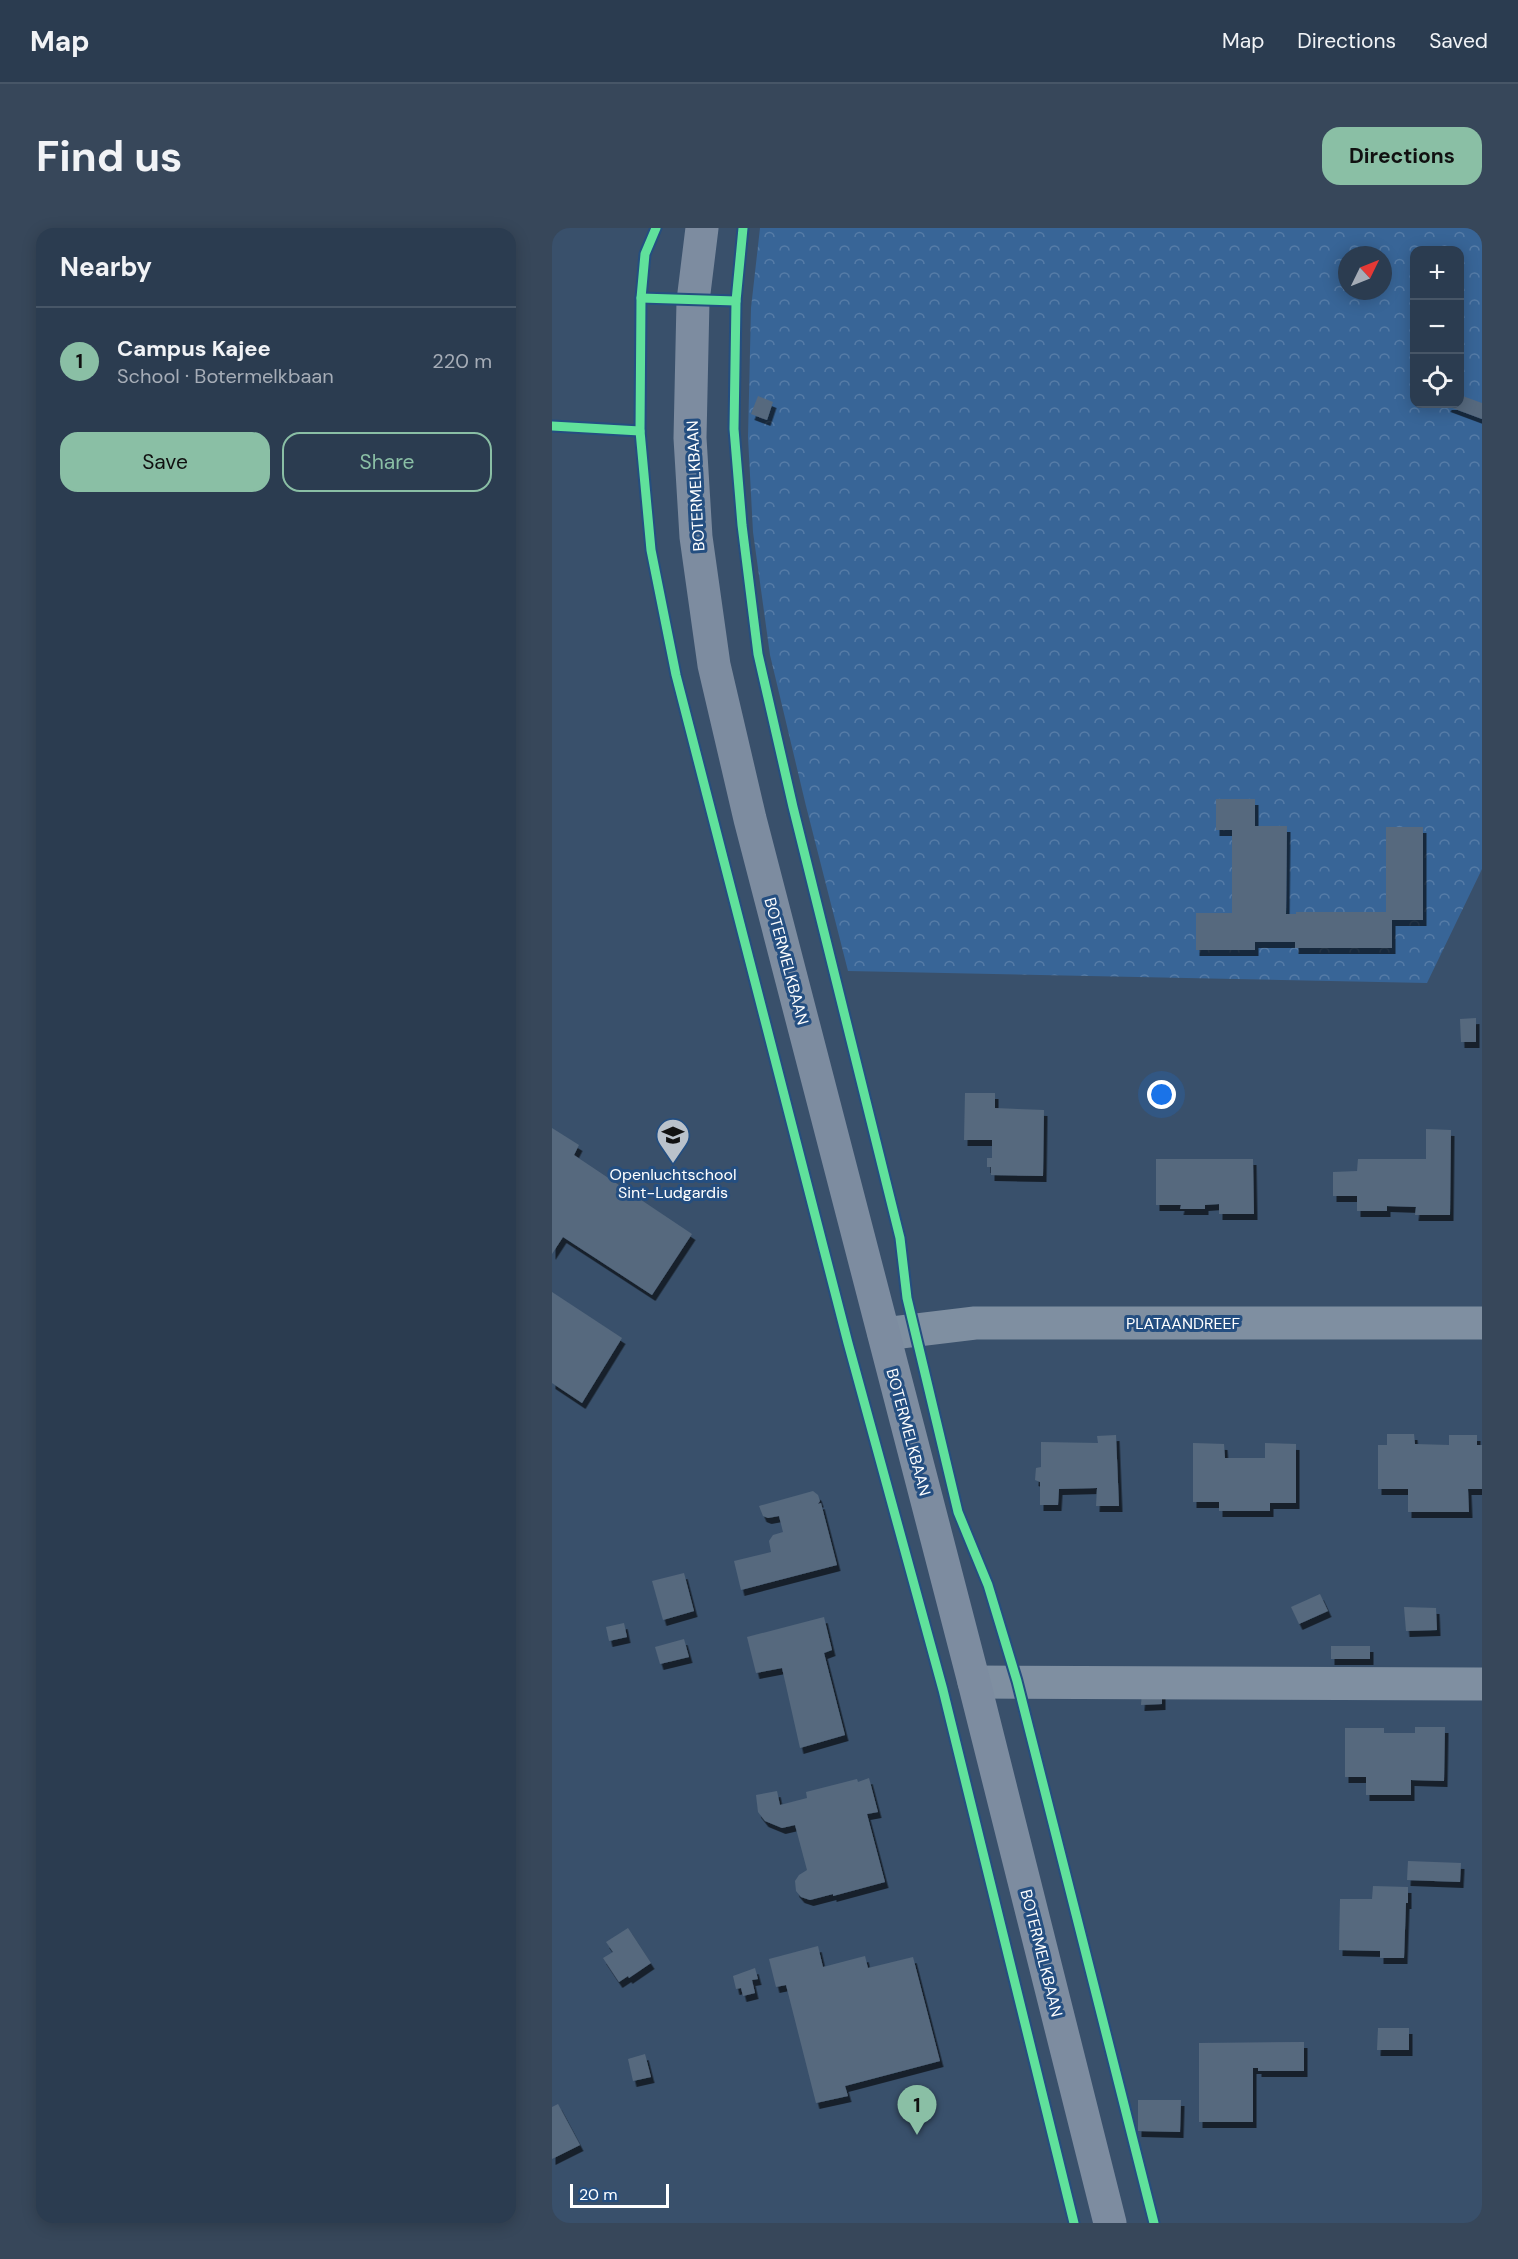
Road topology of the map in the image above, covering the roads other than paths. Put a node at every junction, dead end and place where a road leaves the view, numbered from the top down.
1 (702, 228) edge
2 (1482, 1323) edge
3 (884, 1334) junction
4 (974, 1682) junction
5 (1482, 1684) edge
6 (1110, 2223) edge

1 - 3 main road, BOTERMELKBAAN
2 - 3 street, PLATAANDREEF
3 - 4 main road, BOTERMELKBAAN
4 - 5 street
4 - 6 main road, BOTERMELKBAAN

